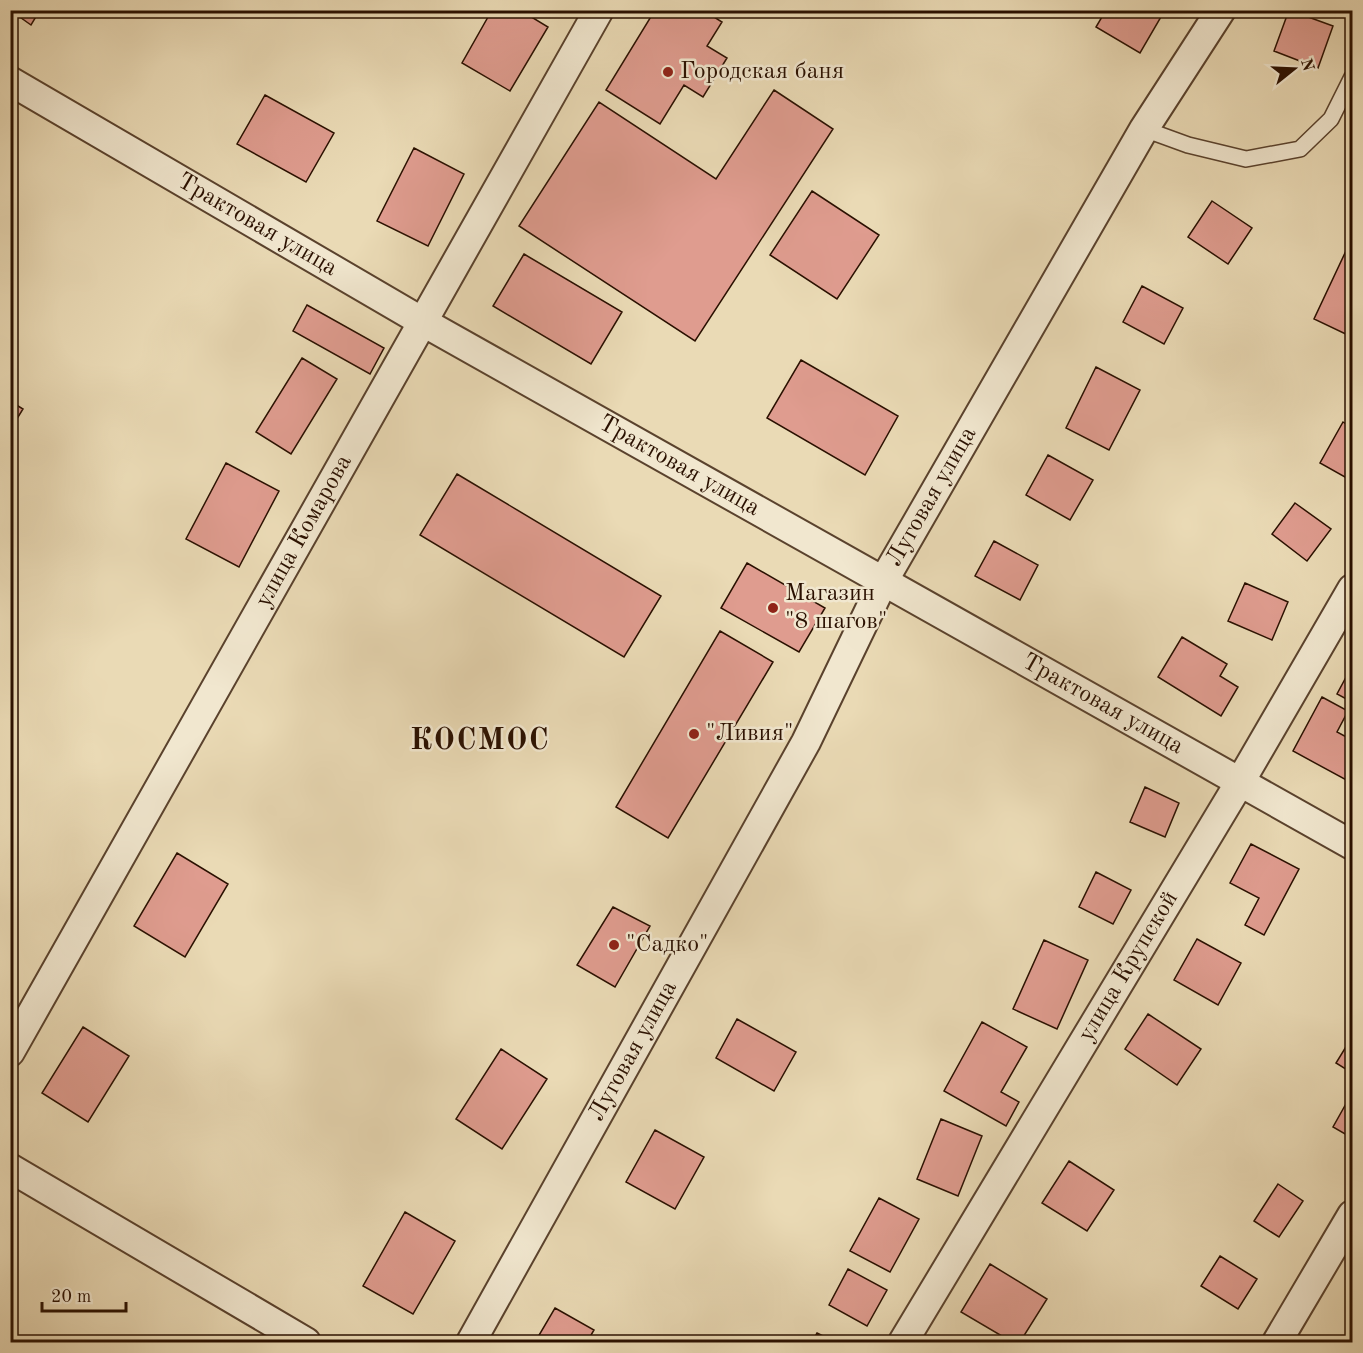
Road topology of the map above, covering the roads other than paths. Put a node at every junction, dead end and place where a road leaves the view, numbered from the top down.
1 (599, 10) edge
2 (1221, 10) edge
3 (1353, 77) edge
4 (10, 81) edge
5 (1144, 129) junction
6 (423, 322) junction
7 (884, 580) junction
8 (1353, 589) edge
9 (1240, 782) junction
10 (1353, 845) edge
11 (10, 1052) edge
12 (10, 1168) edge
13 (1353, 1215) edge
14 (306, 1342) edge
15 (471, 1342) edge
16 (903, 1342) edge
17 (1277, 1342) edge

1 - 6 street, улица Комарова
2 - 5 street, Луговая улица
3 - 5 lane
4 - 6 street, Трактовая улица
5 - 7 street, Луговая улица
6 - 7 street, Трактовая улица
6 - 11 street, улица Комарова
7 - 9 street, Трактовая улица
7 - 15 street, Луговая улица
8 - 9 street, улица Крупской
9 - 10 street, Трактовая улица
9 - 16 street, улица Крупской
12 - 14 street
13 - 17 street

